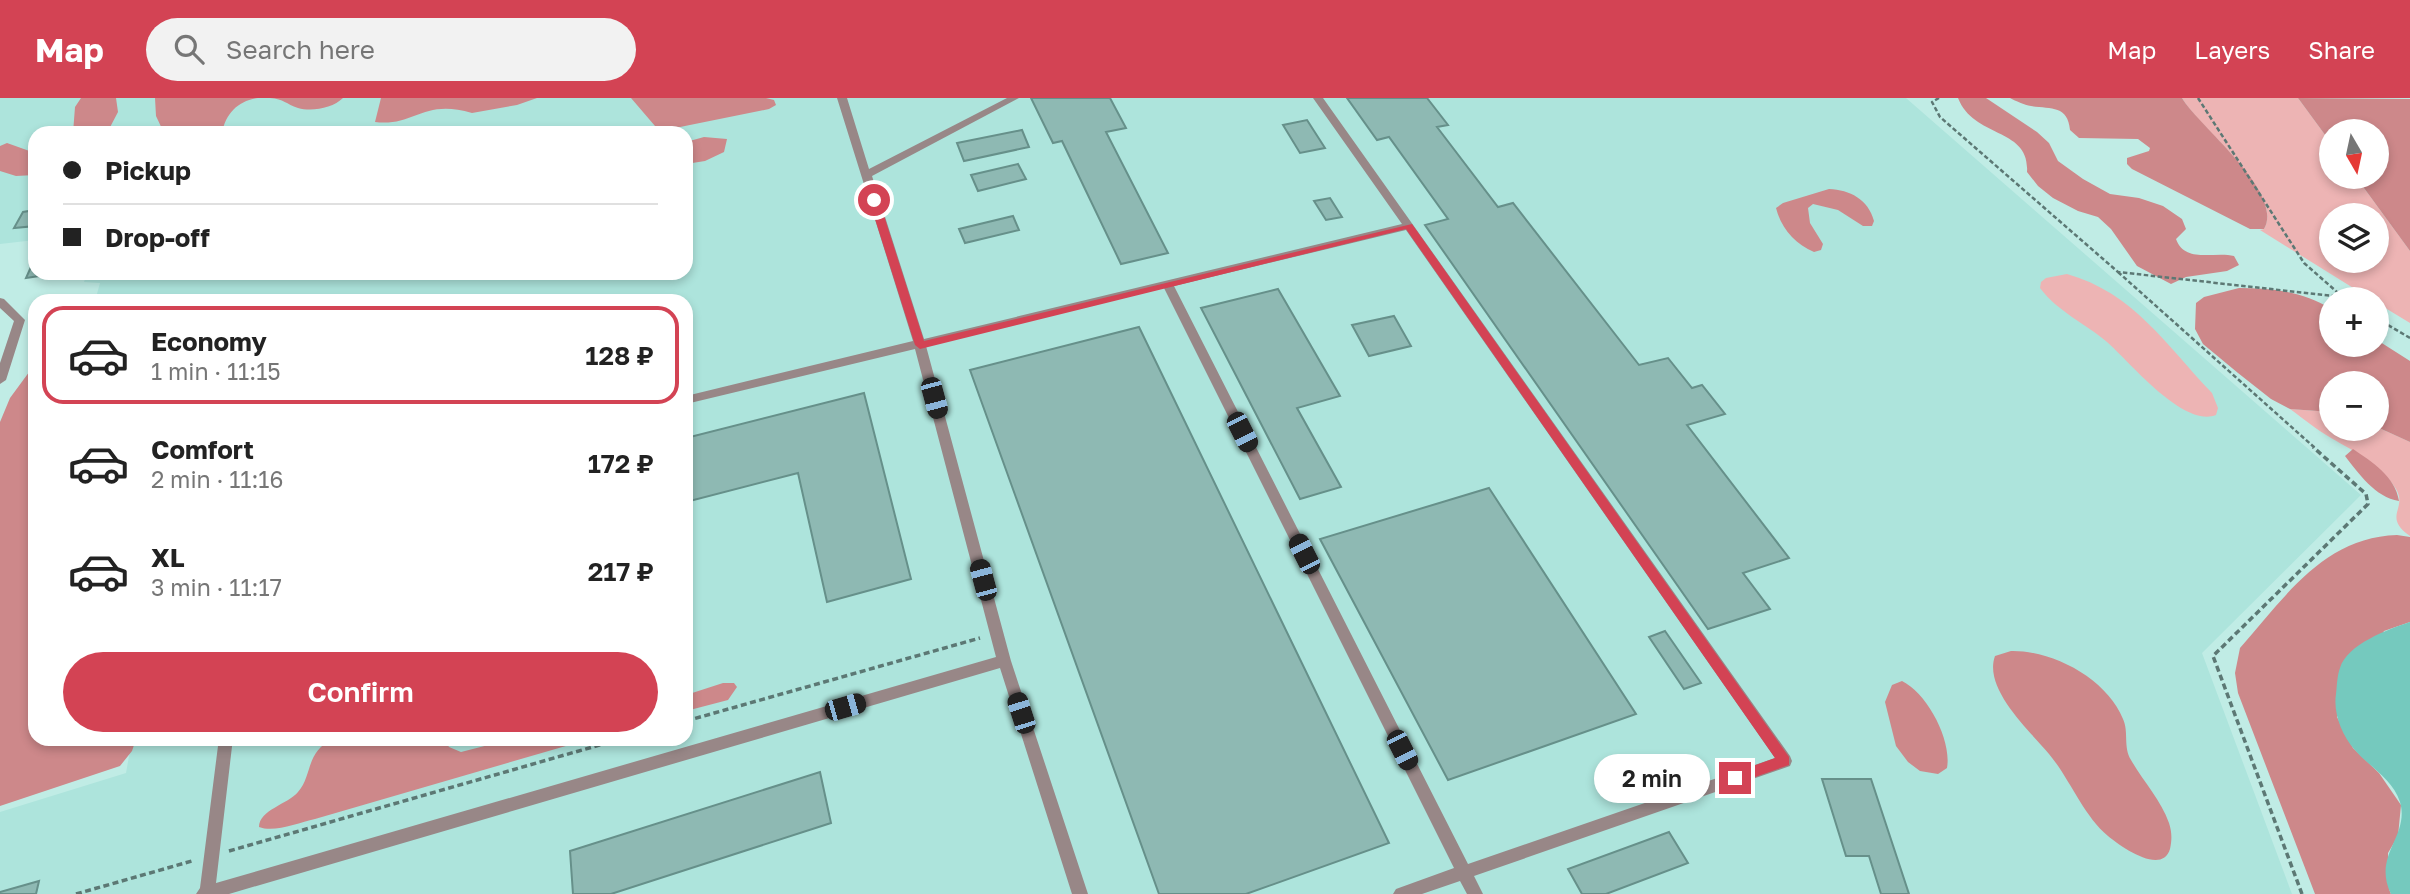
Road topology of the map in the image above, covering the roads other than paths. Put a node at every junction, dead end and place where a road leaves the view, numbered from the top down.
1 (842, 98) edge
2 (1014, 98) edge
3 (1318, 98) edge
4 (866, 175) junction
5 (1408, 226) junction
6 (1168, 285) junction
7 (0, 302) edge
8 (920, 345) junction
9 (0, 380) edge
10 (693, 399) edge
11 (1004, 661) junction
12 (225, 746) edge
13 (1464, 872) junction
14 (206, 894) edge
15 (1080, 894) edge
16 (1401, 894) edge
17 (1475, 894) edge

1 - 4 lane
2 - 4 lane
3 - 5 lane
4 - 8 lane
5 - 6 lane
5 - 13 lane
6 - 8 lane
6 - 13 lane
7 - 9 lane
8 - 10 lane
8 - 11 lane
11 - 14 lane
11 - 15 lane
12 - 14 lane
13 - 16 lane
13 - 17 lane

